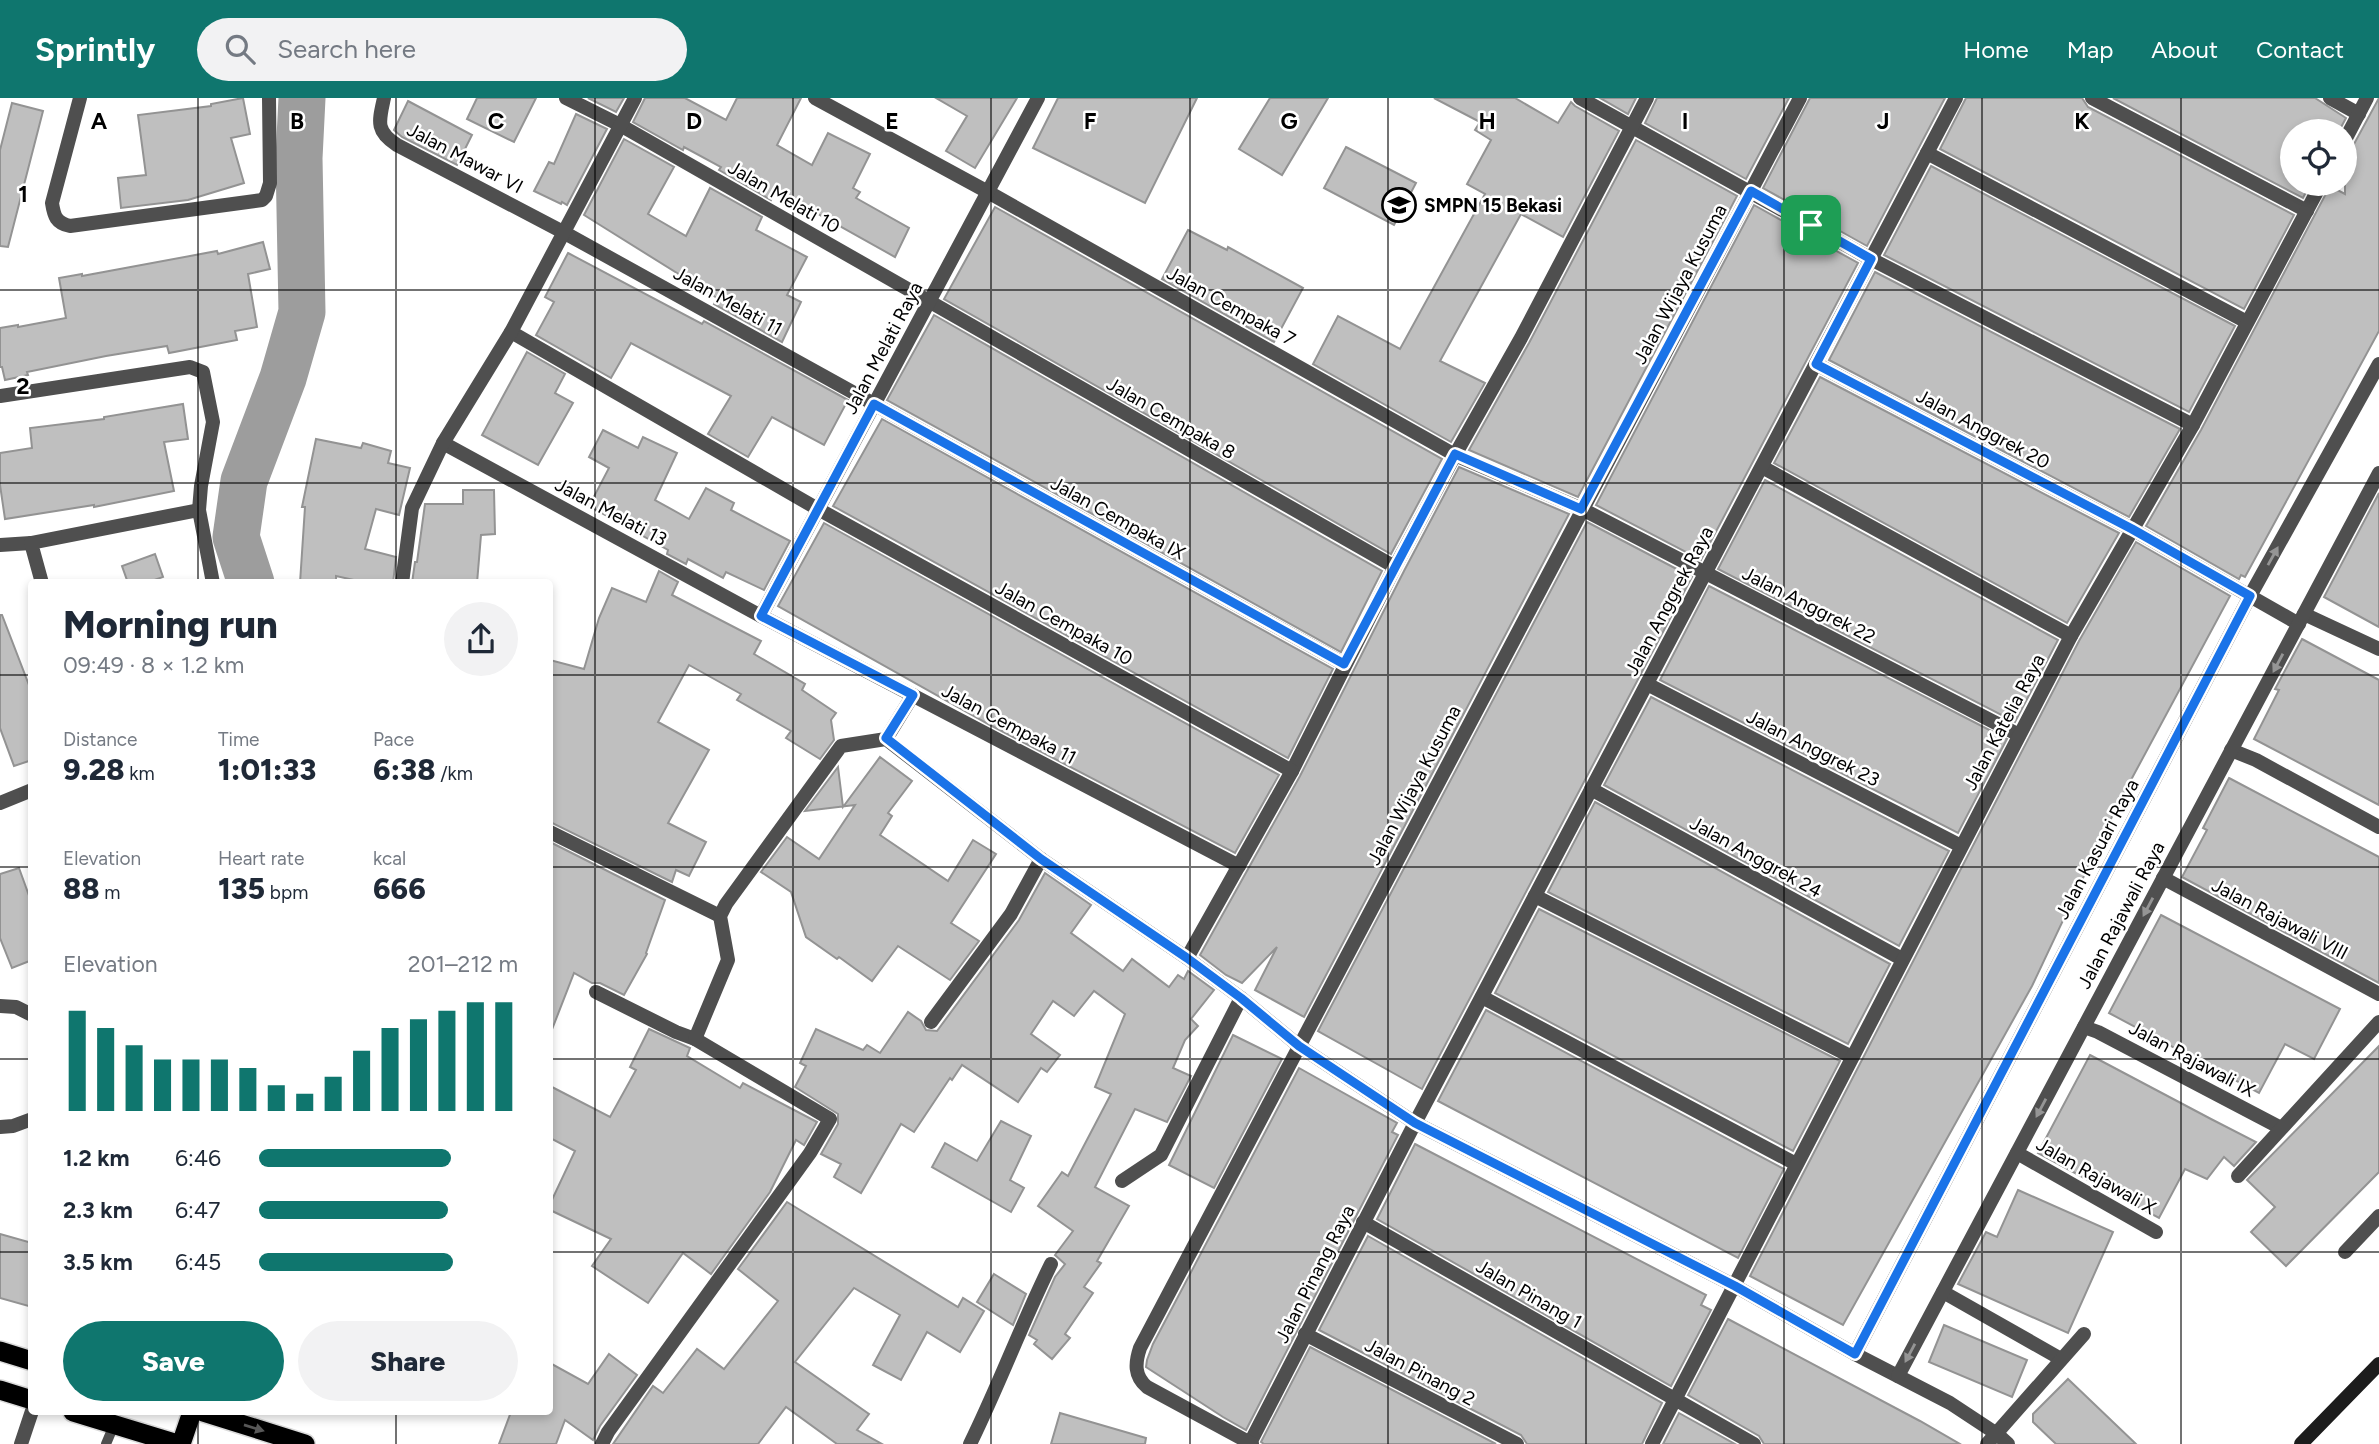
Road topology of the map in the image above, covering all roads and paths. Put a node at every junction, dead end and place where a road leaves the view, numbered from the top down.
1 (80, 98) edge
2 (269, 98) edge
3 (384, 98) edge
4 (566, 98) edge
5 (635, 98) edge
6 (815, 98) edge
7 (1038, 98) edge
8 (1580, 98) edge
9 (1647, 98) edge
10 (1800, 98) edge
11 (1956, 98) edge
12 (2092, 98) edge
13 (2330, 98) edge
14 (2367, 98) edge
15 (2359, 114) junction
16 (2356, 119) edge
17 (620, 125) junction
18 (1633, 125) junction
19 (1927, 153) junction
20 (988, 191) junction
21 (1751, 191) junction
22 (2315, 196) edge
23 (2307, 211) junction
24 (563, 232) junction
25 (1871, 259) junction
26 (929, 303) junction
27 (2247, 322) junction
28 (511, 332) junction
29 (1816, 364) junction
30 (2379, 364) edge
31 (0, 396) edge
32 (874, 404) junction
33 (2193, 425) junction
34 (443, 443) junction
35 (1455, 454) junction
36 (1762, 467) junction
37 (2378, 476) edge
38 (818, 509) junction
39 (1581, 509) junction
40 (199, 510) junction
41 (2132, 529) junction
42 (31, 543) junction
43 (0, 545) edge
44 (1395, 567) junction
45 (1706, 573) junction
46 (41, 579) edge
47 (212, 579) edge
48 (403, 579) edge
49 (2250, 596) junction
50 (761, 616) junction
51 (2302, 619) junction
52 (2071, 636) junction
53 (2379, 649) edge
54 (1344, 664) junction
55 (1647, 684) junction
56 (913, 695) junction
57 (2019, 735) junction
58 (886, 738) junction
59 (2231, 750) junction
60 (1292, 771) junction
61 (1591, 789) junction
62 (28, 792) edge
63 (0, 803) edge
64 (2379, 827) edge
65 (553, 833) edge
66 (1961, 846) junction
67 (1041, 859) junction
68 (1239, 866) junction
69 (2163, 878) junction
70 (1535, 896) junction
71 (720, 916) junction
72 (1187, 958) junction
73 (1902, 959) junction
74 (596, 992) dead end
75 (2379, 994) edge
76 (1482, 997) junction
77 (1241, 998) junction
78 (0, 1006) edge
79 (28, 1013) edge
80 (2379, 1021) edge
81 (931, 1023) dead end
82 (2084, 1027) junction
83 (695, 1039) junction
84 (1299, 1046) junction
85 (1852, 1057) junction
86 (28, 1120) edge
87 (1415, 1123) junction
88 (0, 1127) edge
89 (2281, 1128) junction
90 (2017, 1153) junction
91 (1796, 1164) junction
92 (2238, 1176) dead end
93 (1122, 1181) dead end
94 (2379, 1216) edge
95 (1363, 1222) junction
96 (2156, 1232) dead end
97 (2346, 1252) dead end
98 (1051, 1264) dead end
99 (1735, 1286) junction
100 (1943, 1292) junction
101 (1305, 1334) junction
102 (2084, 1334) dead end
103 (0, 1351) edge
104 (1855, 1354) junction
105 (2061, 1359) junction
106 (28, 1360) edge
107 (2379, 1364) edge
108 (1898, 1376) junction
109 (0, 1390) edge
110 (28, 1399) edge
111 (1675, 1400) junction
112 (31, 1415) edge
113 (82, 1415) edge
114 (191, 1415) edge
115 (213, 1415) edge
116 (114, 1425) junction
117 (1997, 1441) edge
118 (1251, 1443) edge
119 (21, 1444) edge
120 (106, 1444) edge
121 (179, 1444) edge
122 (305, 1444) edge
123 (602, 1444) edge
124 (970, 1444) edge
125 (1517, 1444) edge
126 (1652, 1444) edge
127 (1754, 1444) edge
128 (2301, 1444) edge

1 - 2 street
3 - 24 street, Jalan Mawar VI
4 - 17 street, Jalan Melati 10
5 - 17 street
6 - 20 street, Jalan Cempaka 7
7 - 20 street, Jalan Melati Raya
8 - 18 street
9 - 18 street
10 - 21 street, Jalan Wijaya Kusuma
11 - 19 street, Jalan Anggrek Raya
12 - 23 street
13 - 15 street
14 - 15 street
15 - 16 street
17 - 24 street
17 - 26 street, Jalan Melati 10
18 - 21 street
18 - 35 street
19 - 25 street, Jalan Anggrek Raya
19 - 27 street
20 - 26 street, Jalan Melati Raya
20 - 35 street, Jalan Cempaka 7
21 - 25 street
21 - 39 street, Jalan Wijaya Kusuma
22 - 23 street, Jalan Katelia Raya
23 - 27 street, Jalan Katelia Raya
24 - 28 street
24 - 32 street, Jalan Melati 11
25 - 29 street, Jalan Anggrek Raya
25 - 33 street
26 - 32 street, Jalan Melati Raya
26 - 44 street, Jalan Cempaka 8
27 - 33 street, Jalan Katelia Raya
28 - 34 street
28 - 38 street, Jalan Cempaka 10
29 - 36 street, Jalan Anggrek Raya
29 - 41 street, Jalan Anggrek 20
49 -> 30 street, Jalan Kasuari Raya
31 - 40 street
32 - 38 street, Jalan Melati Raya
32 - 54 street, Jalan Cempaka IX
33 - 41 street, Jalan Katelia Raya
34 - 48 street
34 - 50 street, Jalan Melati 13
35 - 39 street, Jalan Cempaka 7
35 - 44 street
36 - 45 street, Jalan Anggrek Raya
36 - 52 street
37 - 51 street, Jalan Rajawali Raya
38 - 50 street, Jalan Melati Raya
38 - 60 street, Jalan Cempaka 10
39 - 45 street, Jalan Anggrek 22
39 - 84 street, Jalan Wijaya Kusuma
40 - 42 street
40 - 47 street
41 - 49 street, Jalan Anggrek 20
41 - 52 street, Jalan Katelia Raya
42 - 43 street
42 - 46 street
44 - 54 street
45 - 55 street, Jalan Anggrek Raya
45 - 57 street, Jalan Anggrek 22
49 - 51 street, Jalan Anggrek 20
49 - 104 street, Jalan Kasuari Raya
50 - 56 street, Jalan Cempaka 11
51 - 53 street, Jalan Anggrek 20
51 -> 59 street, Jalan Rajawali Raya
52 - 57 street, Jalan Katelia Raya
54 - 60 street
55 - 61 street, Jalan Anggrek Raya
55 - 66 street, Jalan Anggrek 23
56 - 58 street
56 - 68 street, Jalan Cempaka 11
57 - 66 street, Jalan Katelia Raya
58 - 67 street
58 - 71 street
59 - 64 street
59 - 69 street, Jalan Rajawali Raya
60 - 68 street
61 - 70 street, Jalan Anggrek Raya
61 - 73 street, Jalan Anggrek 24
62 - 63 street
65 - 71 street
66 - 73 street, Jalan Katelia Raya
67 - 72 street
67 - 81 street
68 - 72 street
69 - 75 street, Jalan Rajawali VIII
69 -> 82 street, Jalan Rajawali Raya
70 - 76 street, Jalan Anggrek Raya
70 - 85 street
71 - 83 street
72 - 77 street
73 - 85 street, Jalan Katelia Raya
74 - 83 street
76 - 87 street, Jalan Anggrek Raya
76 - 91 street
77 - 84 street
77 - 93 street
78 - 79 street
80 - 89 street
82 - 89 street, Jalan Rajawali IX
82 -> 90 street, Jalan Rajawali Raya
83 - 123 street
84 - 87 street
84 - 118 street, Jalan Wijaya Kusuma
85 - 91 street, Jalan Katelia Raya
86 - 88 street
87 - 95 street, Jalan Pinang Raya
87 - 99 street
89 - 92 street
90 - 96 street, Jalan Rajawali X
90 - 100 street, Jalan Rajawali Raya
91 - 99 street, Jalan Katelia Raya
94 - 97 street
95 - 101 street, Jalan Pinang Raya
95 - 111 street, Jalan Pinang 1
98 - 124 street
99 - 104 street
99 - 111 street, Jalan Katelia Raya
100 - 105 street
100 -> 108 street, Jalan Rajawali Raya
101 - 118 street, Jalan Pinang Raya
101 - 125 street, Jalan Pinang 2
102 - 105 street
103 - 106 highway
104 - 108 street
105 - 117 street
107 - 128 main road
108 - 117 street
109 - 110 highway
111 - 126 street, Jalan Katelia Raya
111 - 127 street, Jalan Pinang 1
112 - 119 street
113 - 116 highway
114 - 121 highway
115 -> 122 highway
116 - 120 lane
116 - 121 highway

